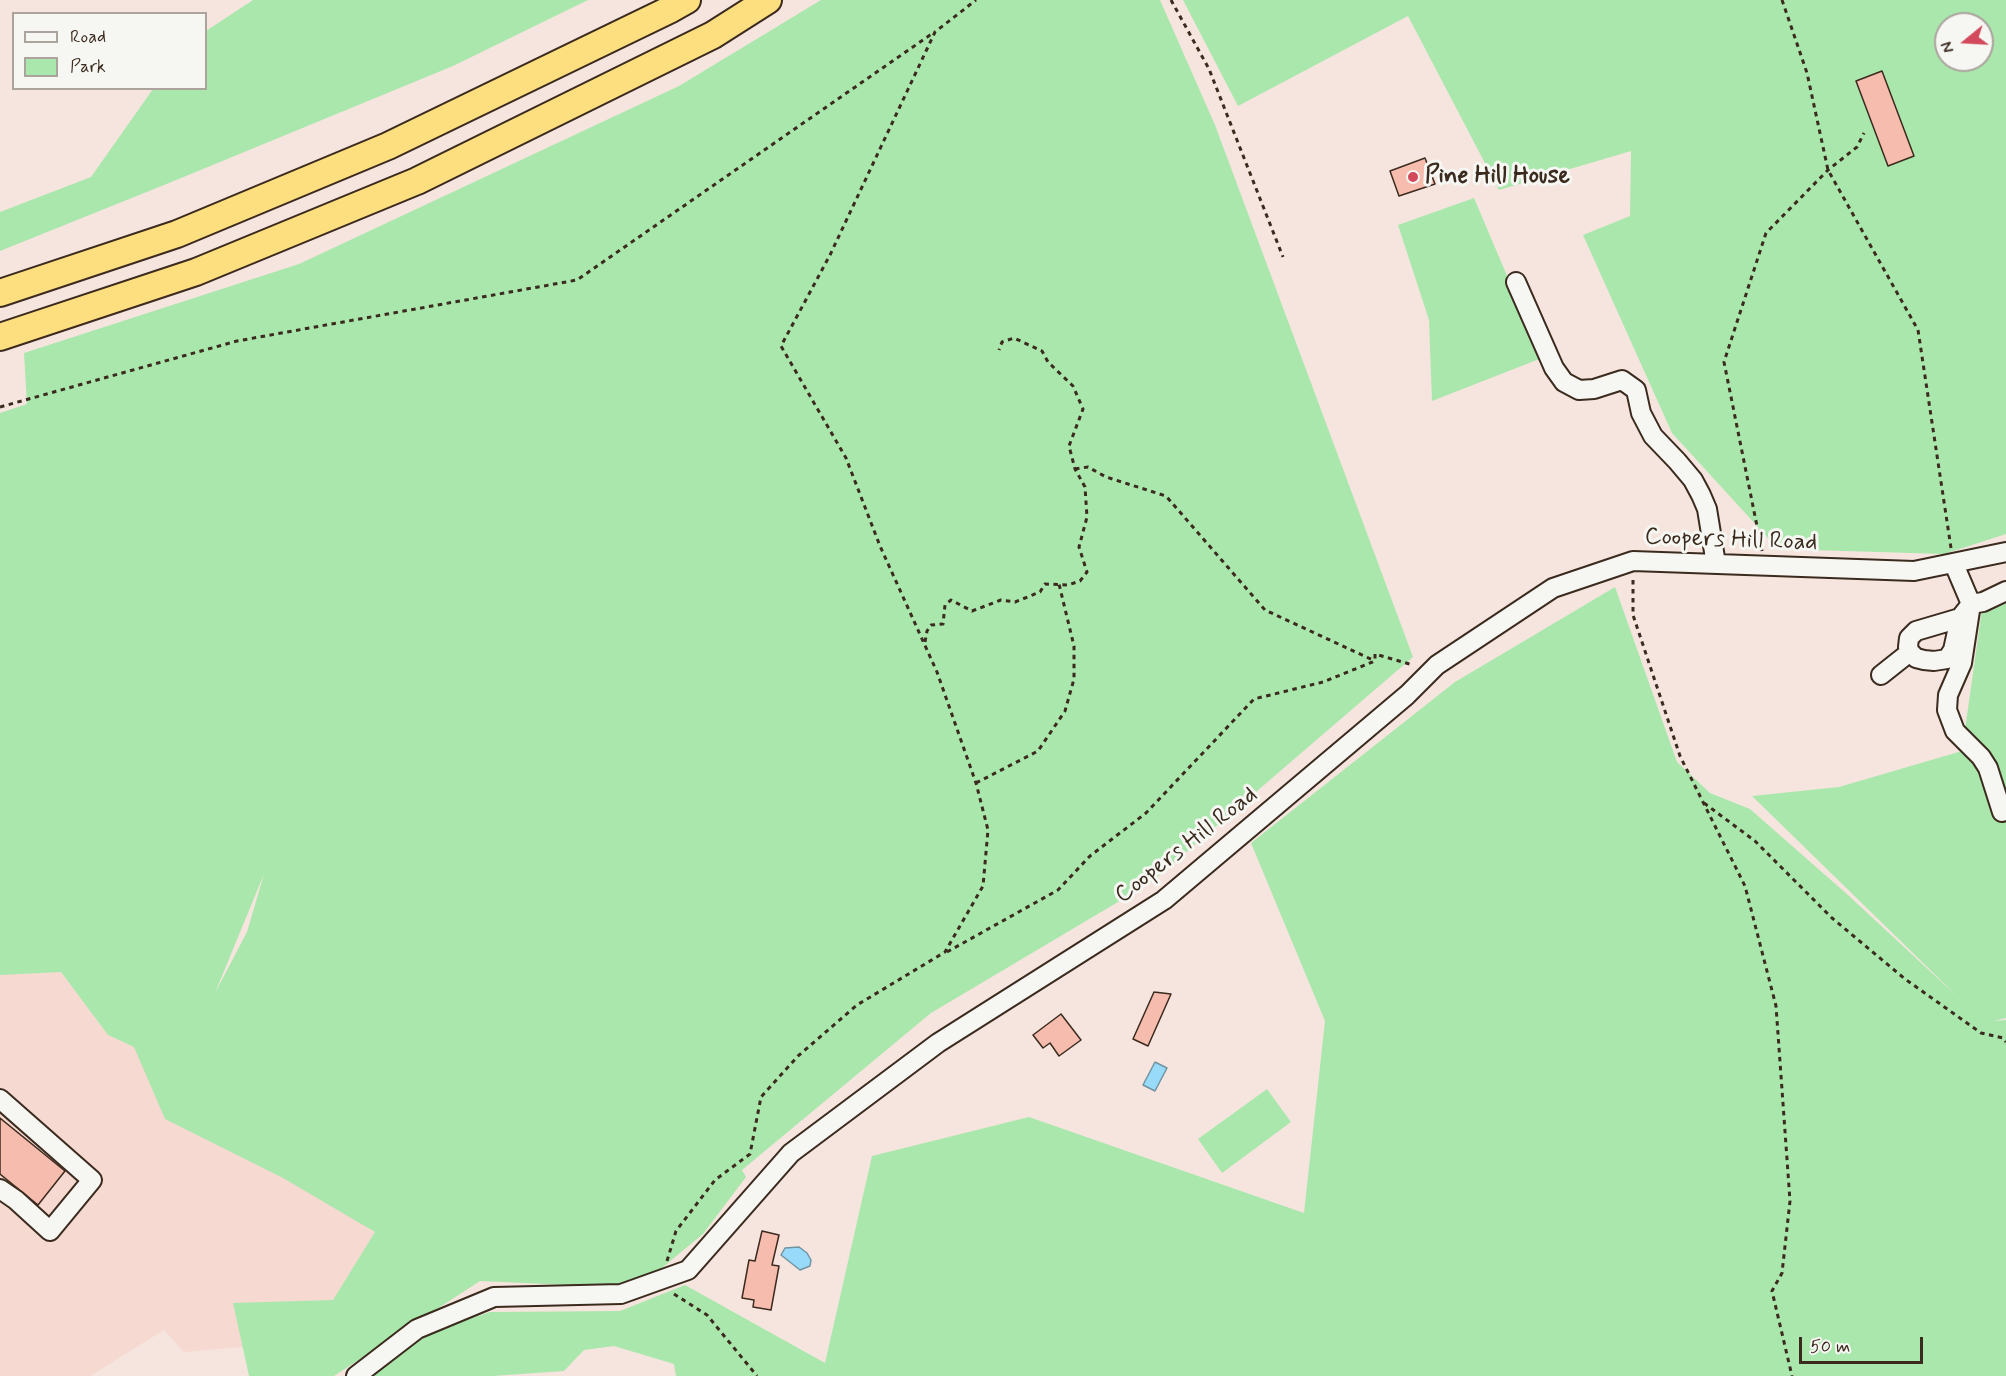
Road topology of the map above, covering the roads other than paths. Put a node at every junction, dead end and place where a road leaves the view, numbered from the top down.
1 (687, 0) edge
2 (768, 0) edge
3 (1516, 282) dead end
4 (0, 293) edge
5 (0, 337) edge
6 (2006, 552) edge
7 (1716, 564) junction
8 (1954, 564) junction
9 (2006, 591) edge
10 (1965, 611) junction
11 (1910, 652) junction
12 (1881, 675) dead end
13 (2002, 812) dead end
14 (0, 1099) edge
15 (0, 1189) edge
16 (356, 1376) edge

1 - 4 highway
2 - 5 highway
3 - 7 street
6 - 8 street, Coopers Hill Road
7 - 8 street, Coopers Hill Road
7 - 16 street, Coopers Hill Road
8 - 10 street
9 - 10 street
10 - 11 street
10 - 11 street
10 - 13 street
11 - 12 street
14 - 15 street

